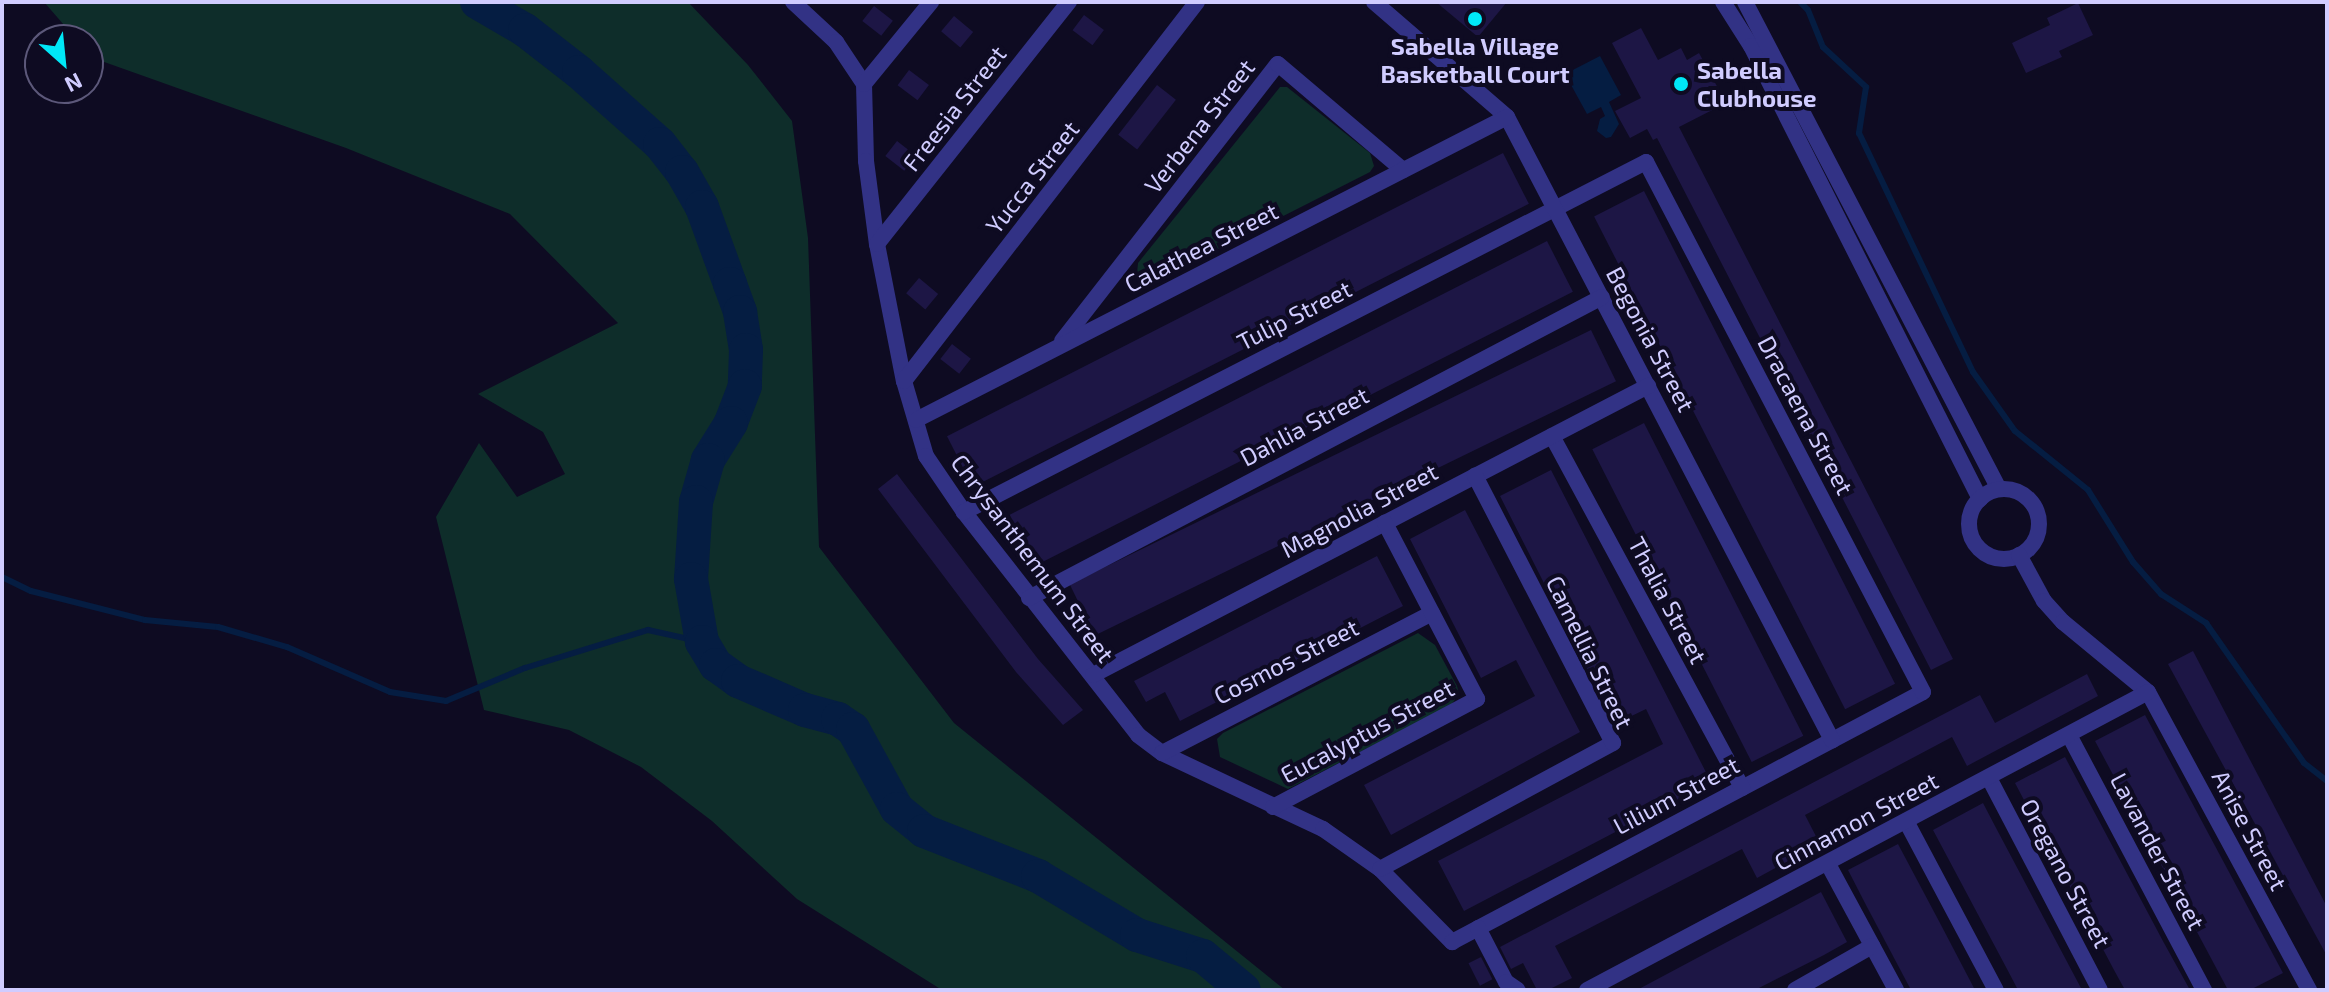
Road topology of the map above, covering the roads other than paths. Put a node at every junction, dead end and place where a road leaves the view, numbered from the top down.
1 (793, 2) edge
2 (931, 2) edge
3 (1069, 2) edge
4 (1197, 2) edge
5 (1374, 2) edge
6 (1723, 2) edge
7 (1745, 2) edge
8 (864, 84) junction
9 (1507, 117) junction
10 (1646, 162) joint
11 (1403, 170) junction
12 (1555, 208) junction
13 (877, 244) junction
14 (1602, 297) junction
15 (1058, 347) junction
16 (904, 381) junction
17 (1648, 386) junction
18 (916, 420) junction
19 (1552, 436) junction
20 (1475, 476) junction
21 (1999, 489) junction
22 (1980, 499) junction
23 (964, 512) junction
24 (1385, 523) junction
25 (2019, 555) junction
26 (1029, 598) junction
27 (1432, 613) junction
28 (1093, 675) junction
29 (1923, 692) joint
30 (2148, 692) junction
31 (2069, 735) junction
32 (1832, 740) junction
33 (1162, 753) junction
34 (1989, 778) junction
35 (1742, 788) junction
36 (1273, 807) junction
37 (1906, 821) junction
38 (1828, 864) junction
39 (1380, 869) junction
40 (1478, 928) junction
41 (1452, 942) joint
42 (1872, 946) junction
43 (1518, 990) edge
44 (1587, 990) edge
45 (1795, 990) edge
46 (1896, 990) edge
47 (1996, 990) edge
48 (2100, 990) edge
49 (2204, 990) edge
50 (2308, 990) edge

1 - 8 street
2 - 8 street
3 - 13 street, Freesia Street
4 - 16 street, Yucca Street
5 - 9 street, Begonia Street
6 - 22 street
7 - 21 street
8 - 13 street, Chrysanthemum Street
9 - 11 street, Calathea Street
9 - 12 street, Begonia Street
10 - 12 street, Tulip Street
10 - 29 street, Dracaena Street
11 - 15 street, Calathea Street
11 - 15 street, Verbena Street
12 - 14 street, Begonia Street
12 - 23 street, Tulip Street
13 - 16 street, Chrysanthemum Street
14 - 17 street, Begonia Street
14 - 26 street, Dahlia Street
15 - 18 street, Calathea Street
16 - 18 street, Chrysanthemum Street
17 - 19 street, Magnolia Street
17 - 32 street, Begonia Street
18 - 23 street, Chrysanthemum Street
19 - 20 street, Magnolia Street
19 - 35 street, Thalia Street
20 - 24 street, Magnolia Street
20 - 39 street, Camellia Street
21 - 22 street
21 - 25 street
22 - 25 street
23 - 26 street, Chrysanthemum Street
24 - 27 street, Eucalyptus Street
24 - 28 street, Magnolia Street
25 - 30 street
26 - 28 street, Chrysanthemum Street
27 - 33 street, Cosmos Street
27 - 36 street, Eucalyptus Street
28 - 33 street, Chrysanthemum Street
29 - 32 street, Lilium Street
30 - 31 street, Cinnamon Street
30 - 50 street, Anise Street
31 - 34 street, Cinnamon Street
31 - 49 street, Lavander Street
32 - 35 street, Lilium Street
33 - 36 street, Chrysanthemum Street
34 - 37 street, Cinnamon Street
34 - 48 street, Oregano Street
35 - 40 street, Lilium Street
36 - 39 street, Chrysanthemum Street
37 - 38 street, Cinnamon Street
37 - 47 street
38 - 42 street
38 - 44 street, Cinnamon Street
39 - 41 street, Chrysanthemum Street
40 - 41 street, Lilium Street
40 - 43 street
42 - 45 street
42 - 46 street

